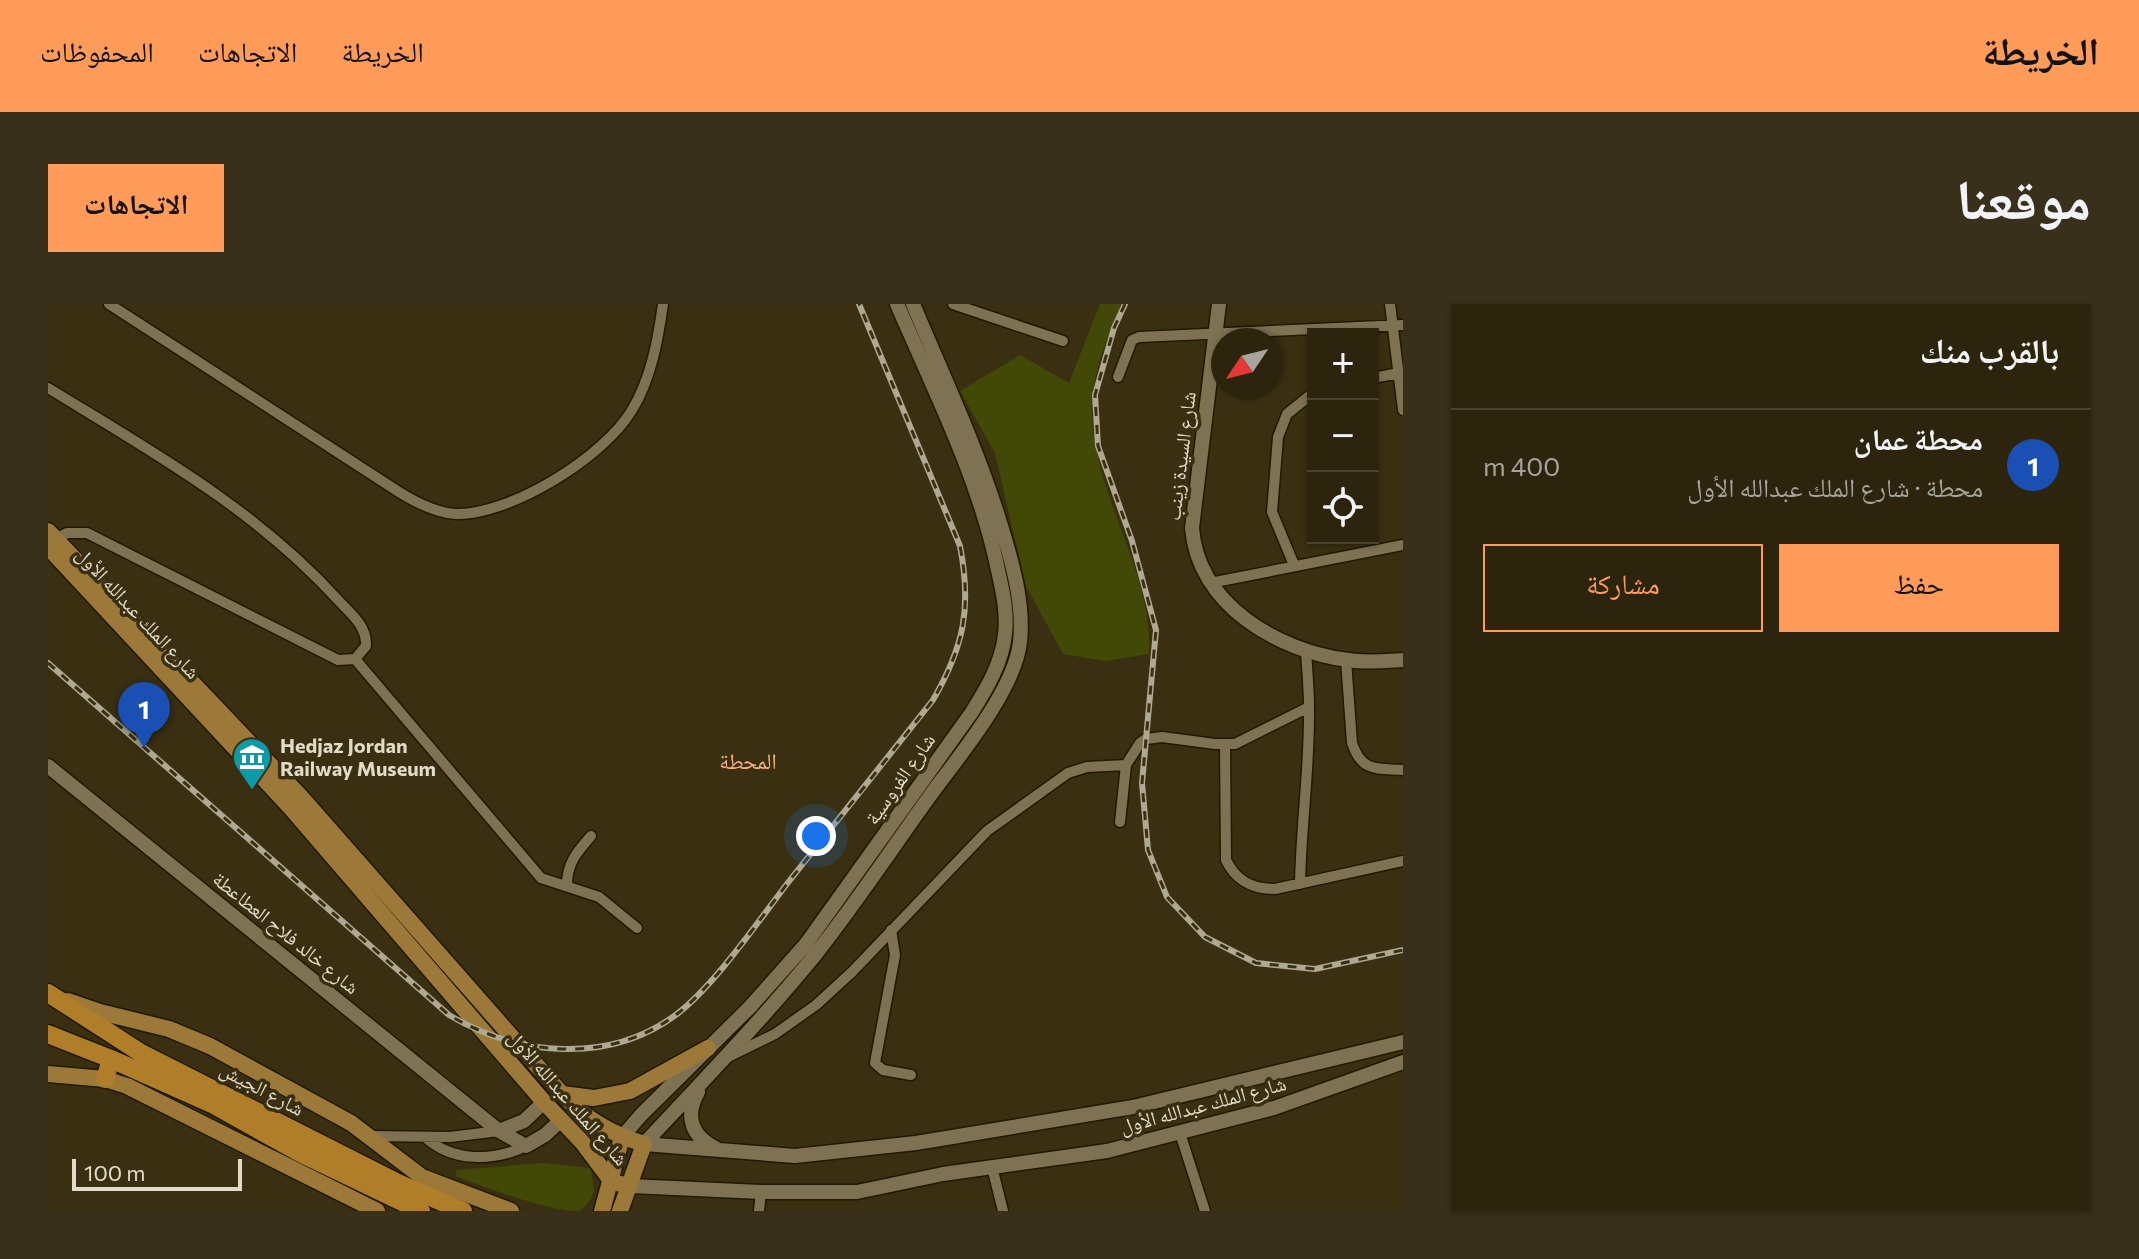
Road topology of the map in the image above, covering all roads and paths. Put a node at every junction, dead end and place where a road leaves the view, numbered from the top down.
1 (109, 304) edge
2 (663, 304) edge
3 (897, 304) edge
4 (913, 304) edge
5 (953, 304) edge
6 (1219, 304) edge
7 (1390, 304) edge
8 (1398, 325) edge
9 (1216, 328) edge
10 (1283, 330) edge
11 (1211, 333) edge
12 (1063, 341) dead end
13 (1211, 367) edge
14 (1399, 373) junction
15 (1118, 377) dead end
16 (1379, 377) edge
17 (48, 388) edge
18 (1307, 398) edge
19 (1403, 410) edge
20 (50, 541) edge
21 (1403, 545) edge
22 (1294, 565) junction
23 (1210, 583) junction
24 (1306, 650) junction
25 (355, 659) junction
26 (1346, 660) junction
27 (1403, 660) edge
28 (1309, 707) junction
29 (1225, 744) junction
30 (1126, 765) junction
31 (48, 766) edge
32 (1403, 770) edge
33 (1120, 822) dead end
34 (591, 836) dead end
35 (1403, 861) edge
36 (1300, 884) junction
37 (567, 885) junction
38 (637, 928) dead end
39 (891, 930) junction
40 (49, 993) edge
41 (48, 1034) edge
42 (1403, 1042) edge
43 (708, 1048) junction
44 (726, 1057) junction
45 (111, 1059) junction
46 (1403, 1062) edge
47 (711, 1073) junction
48 (48, 1074) edge
49 (911, 1075) dead end
50 (105, 1079) junction
51 (562, 1094) junction
52 (544, 1102) junction
53 (561, 1120) junction
54 (499, 1131) junction
55 (1180, 1133) junction
56 (371, 1136) junction
57 (425, 1137) junction
58 (622, 1137) junction
59 (644, 1144) junction
60 (526, 1146) junction
61 (725, 1152) junction
62 (992, 1167) junction
63 (612, 1182) junction
64 (630, 1186) junction
65 (761, 1192) junction
66 (377, 1211) edge
67 (421, 1211) edge
68 (463, 1211) edge
69 (511, 1211) edge
70 (602, 1211) edge
71 (620, 1211) edge
72 (759, 1211) edge
73 (1003, 1211) edge
74 (1205, 1211) edge

1 - 2 street
3 - 43 main road, شارع الفروسية
4 - 44 main road, شارع الفروسية
5 - 12 street
6 - 9 main road, شارع السيدة زينب
7 - 8 street
8 - 10 street
8 - 14 street
11 - 15 street
13 - 23 main road, شارع السيدة زينب
14 - 16 street
14 - 19 street
17 - 25 street
18 - 22 street
20 - 25 street
20 - 51 main road, شارع الملك عبدالله الأول
20 - 52 main road, شارع الملك عبدالله الأول
21 - 22 street
22 - 23 street
23 - 24 main road, شارع السيدة زينب
24 - 26 main road, شارع السيدة زينب
24 - 28 street
25 - 37 street
26 - 27 main road, شارع السيدة زينب
26 - 32 street
28 - 29 street
28 - 36 street
29 - 30 street
29 - 36 street
30 - 33 street
30 - 39 street
31 - 54 main road, شارع خالد فلاح العطاعطة
34 - 37 street
35 - 36 street
37 - 38 street
39 - 44 street
39 - 49 street
40 - 56 main road
40 - 68 highway, شارع الجيش
41 - 45 highway, شارع الجيش
42 - 61 main road, شارع الملك عبدالله الأول
43 - 51 main road
43 - 58 main road, شارع الفروسية
44 - 47 main road, شارع الفروسية
45 - 50 highway
45 - 67 highway, شارع الجيش
46 - 55 main road, شارع الملك عبدالله الأول
47 - 59 main road, شارع الفروسية
47 - 61 main road
48 - 50 main road
50 - 66 main road
51 - 58 main road, شارع الملك عبدالله الأول
52 - 53 main road, شارع الملك عبدالله الأول
52 - 54 main road
53 - 60 main road
53 - 63 main road, شارع الملك عبدالله الأول
54 - 57 street
54 - 60 main road, شارع خالد فلاح العطاعطة
55 - 62 main road, شارع الملك عبدالله الأول
55 - 74 street
56 - 57 street
56 - 69 main road
57 - 60 street
58 - 59 main road, شارع الملك عبدالله الأول
58 - 63 main road, شارع الفروسية
59 - 61 main road, شارع الملك عبدالله الأول
59 - 64 main road, شارع الفروسية
62 - 65 main road, شارع الملك عبدالله الأول
62 - 73 street
63 - 64 main road, شارع الملك عبدالله الأول
63 - 70 main road, شارع الفروسية
64 - 65 main road, شارع الملك عبدالله الأول
64 - 71 main road, شارع الفروسية
65 - 72 street

